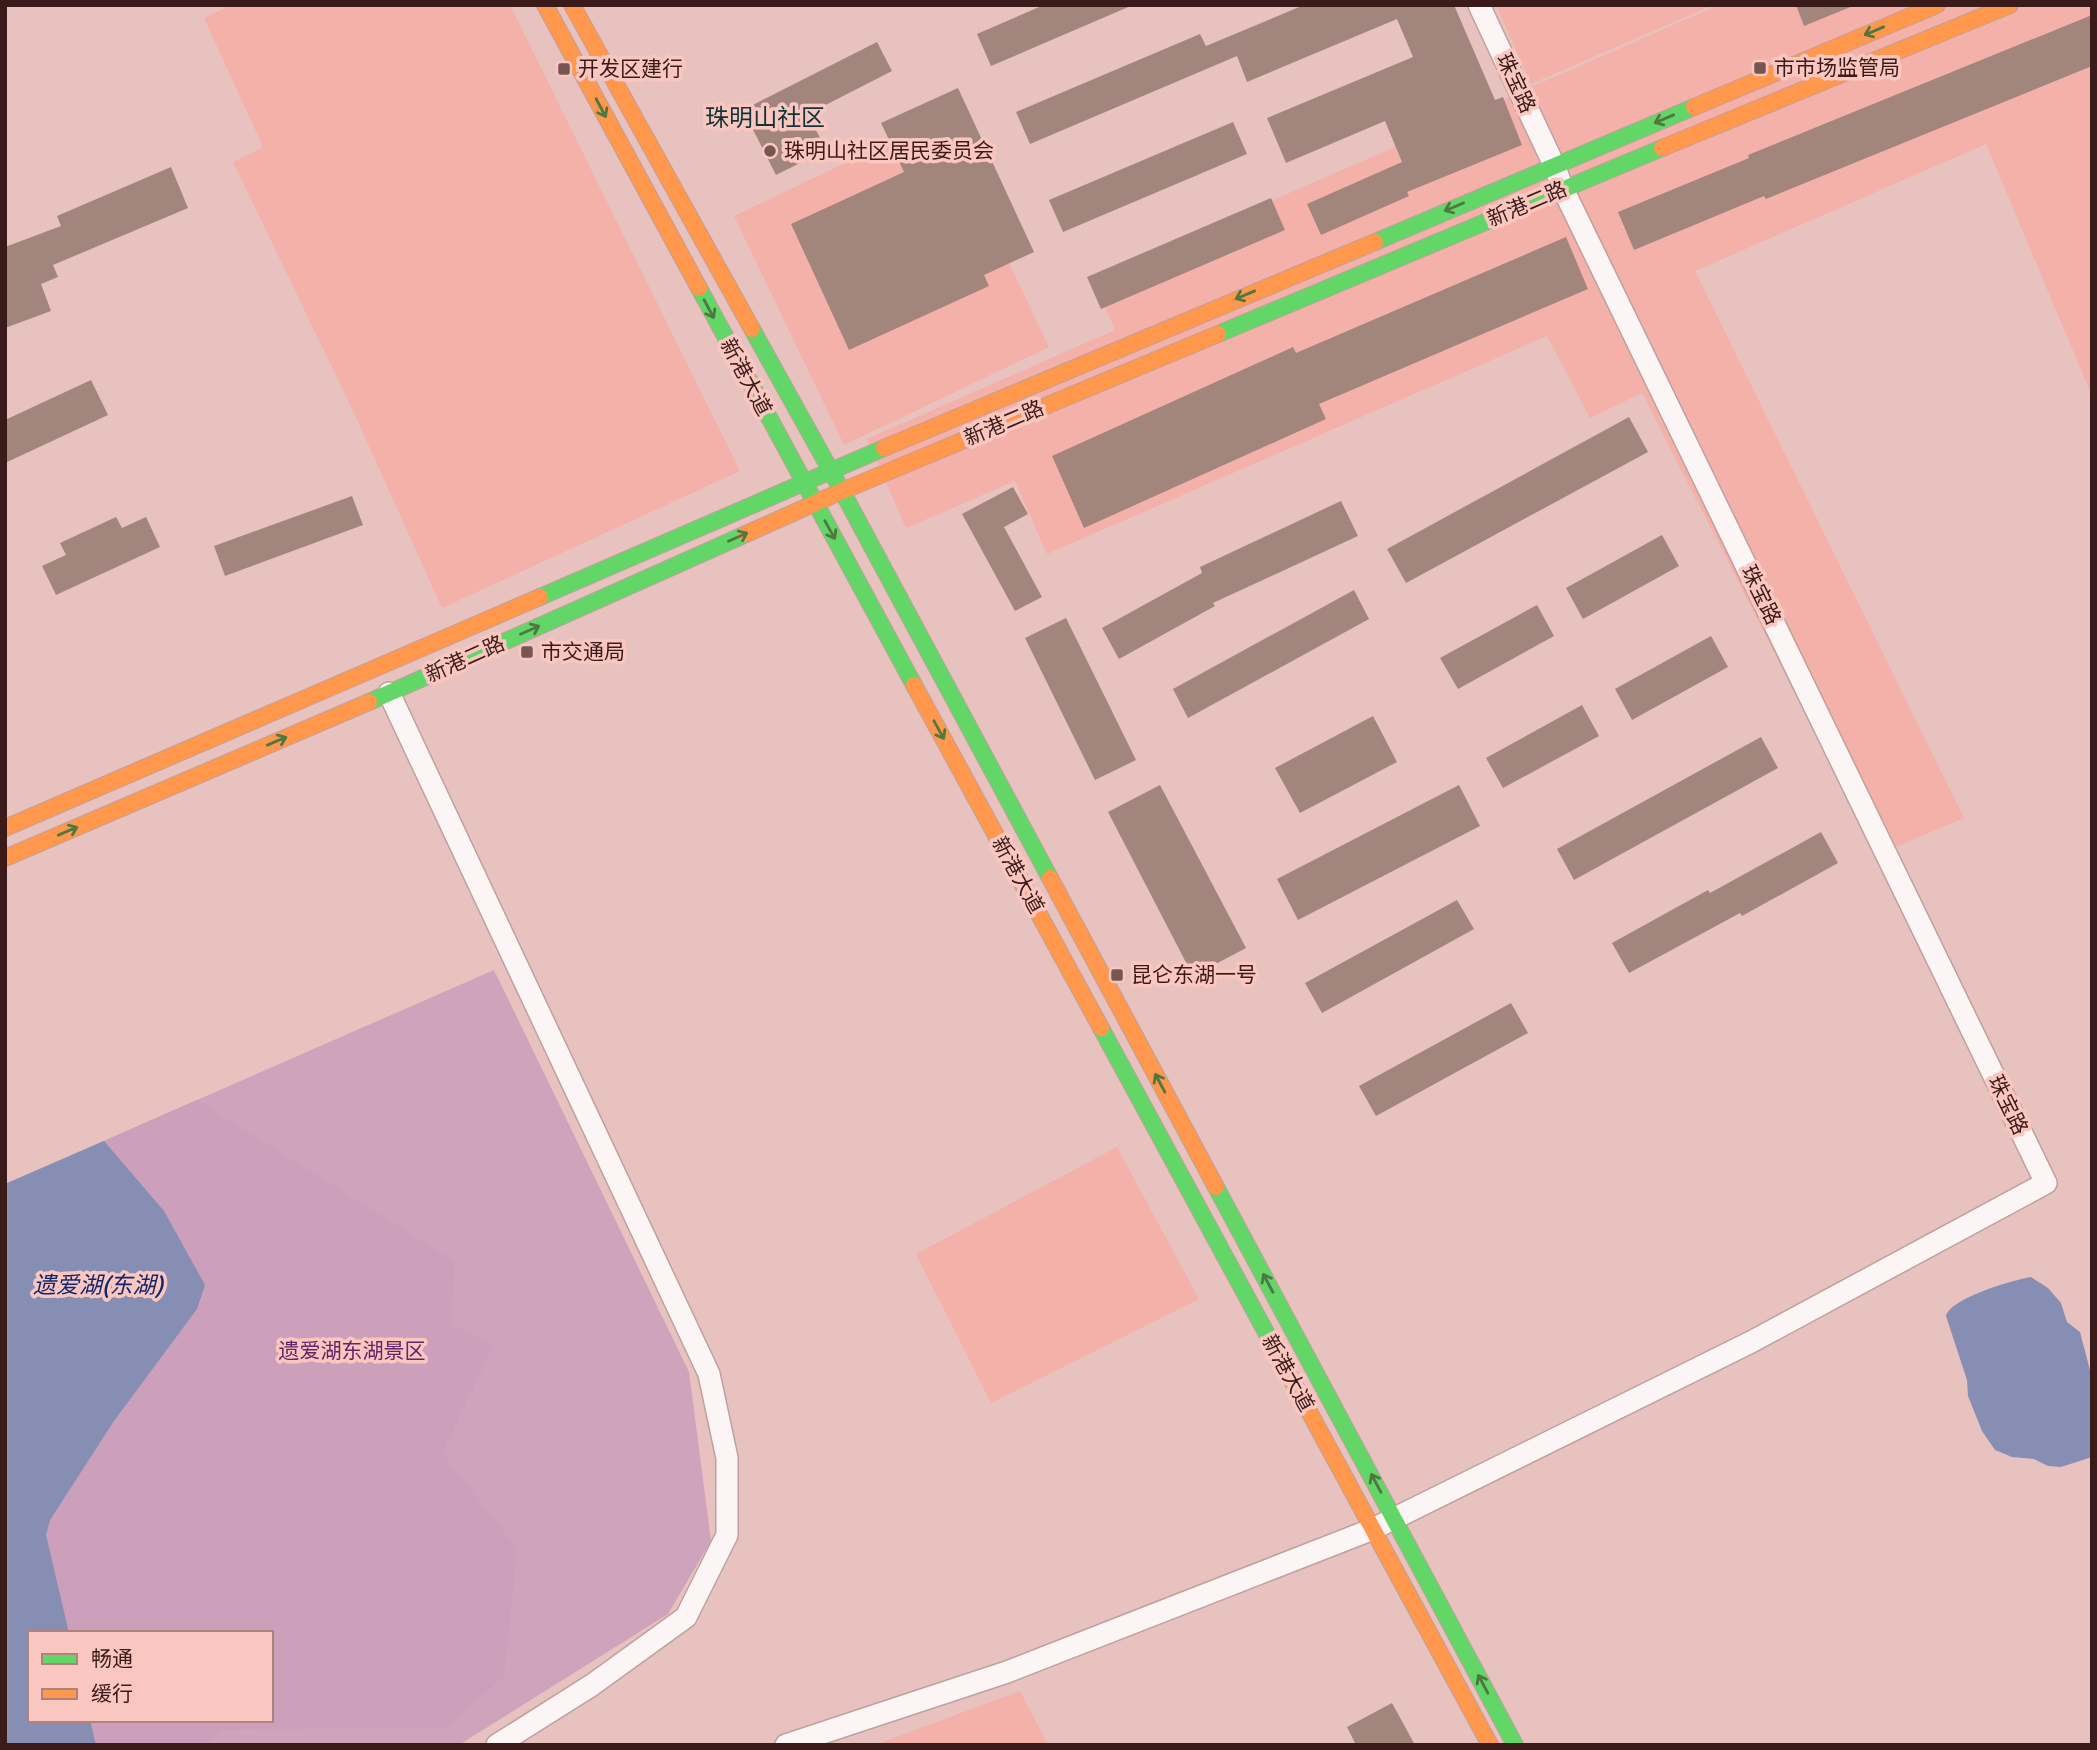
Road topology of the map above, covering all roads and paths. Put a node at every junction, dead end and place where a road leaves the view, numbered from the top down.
1 (545, 5) edge
2 (572, 5) edge
3 (1479, 5) edge
4 (1937, 5) edge
5 (2010, 5) edge
6 (1554, 165) junction
7 (1563, 189) junction
8 (830, 471) junction
9 (803, 483) junction
10 (842, 491) junction
11 (816, 503) junction
12 (389, 693) junction
13 (5, 828) edge
14 (5, 858) edge
15 (1395, 1519) junction
16 (1373, 1530) junction
17 (497, 1745) edge
18 (786, 1745) edge
19 (1490, 1745) edge
20 (1515, 1745) edge

1 -> 9 main road, 新港大道
2 - 8 main road, 新港大道
3 - 6 street, 珠宝路
4 -> 6 main road, 新港二路
5 - 7 main road, 新港二路
6 - 7 street, 珠宝路
6 -> 8 main road, 新港二路
7 - 10 main road, 新港二路
7 - 15 street, 珠宝路
8 - 9 main road, 新港二路
8 - 10 main road, 新港大道
9 - 11 main road, 新港大道
9 - 13 main road, 新港二路
10 - 11 main road, 新港二路
15 -> 10 main road, 新港大道
12 -> 11 main road, 新港二路
11 -> 16 main road, 新港大道
14 -> 12 main road, 新港二路
12 - 17 street
15 - 16 street
20 -> 15 main road, 新港大道
16 - 18 street
16 - 19 main road, 新港大道

